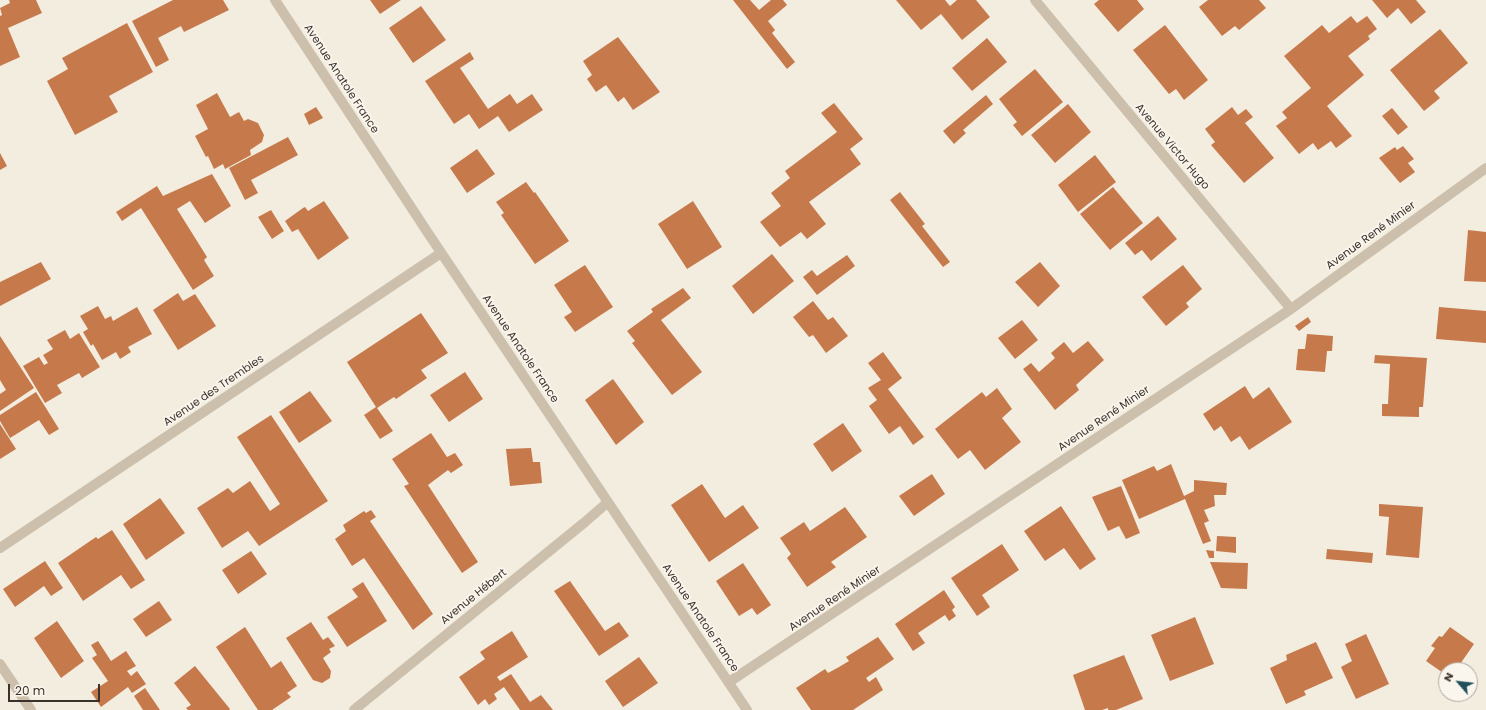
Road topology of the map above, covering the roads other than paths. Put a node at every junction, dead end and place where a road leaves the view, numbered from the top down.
1 (275, 0) edge
2 (1035, 0) edge
3 (1486, 168) edge
4 (441, 253) junction
5 (1291, 309) junction
6 (608, 502) junction
7 (0, 548) edge
8 (0, 664) edge
9 (729, 682) junction
10 (31, 710) edge
11 (354, 710) edge
12 (747, 710) edge

1 - 4 street, Avenue Anatole France
2 - 5 street, Avenue Victor Hugo
3 - 5 street, Avenue René Minier
4 - 6 street, Avenue Anatole France
4 - 7 street, Avenue des Trembles
5 - 9 street, Avenue René Minier
6 - 9 street, Avenue Anatole France
6 - 11 street, Avenue Hébert
8 - 10 street
9 - 12 street, Avenue Anatole France

